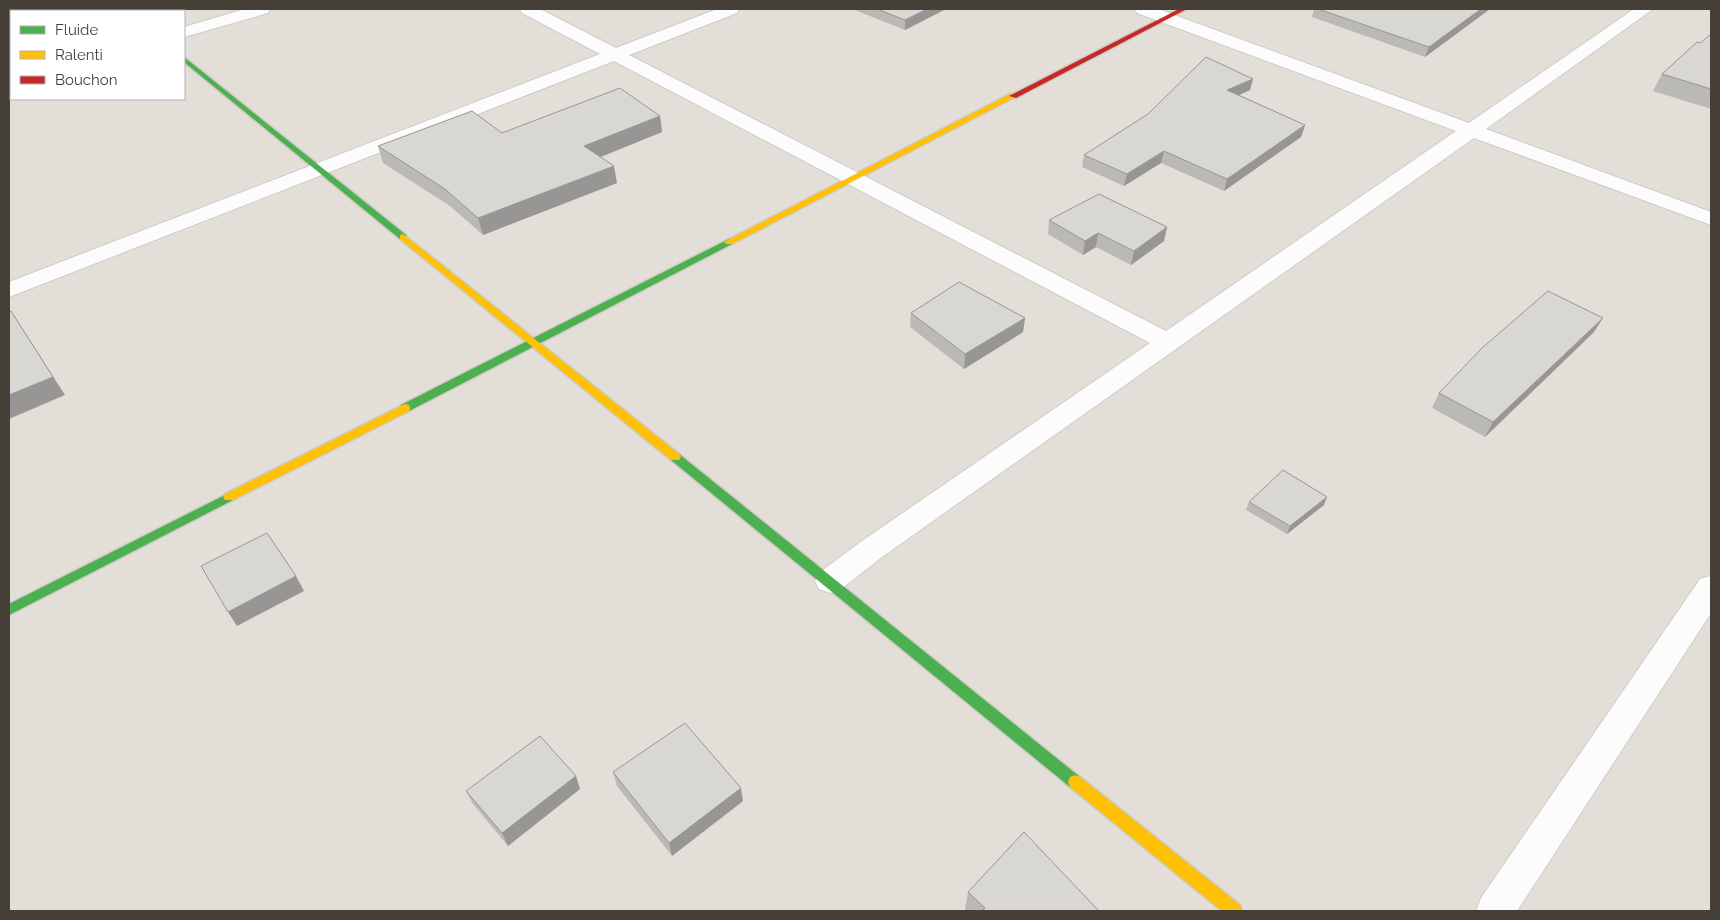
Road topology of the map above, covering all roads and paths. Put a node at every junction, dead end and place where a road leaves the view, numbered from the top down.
1 (262, 9) edge
2 (528, 9) edge
3 (731, 9) edge
4 (1143, 9) edge
5 (1184, 9) edge
6 (1645, 9) edge
7 (1166, 18) junction
8 (185, 32) edge
9 (615, 54) junction
10 (185, 60) edge
11 (1470, 130) junction
12 (321, 170) junction
13 (854, 178) junction
14 (1711, 219) edge
15 (9, 290) edge
16 (534, 341) junction
17 (1168, 342) junction
18 (830, 581) junction
19 (1711, 588) edge
20 (9, 610) edge
21 (1234, 911) edge
22 (1495, 911) edge

1 - 8 street
2 - 9 street
3 - 9 street
4 - 7 street
5 - 7 street
6 - 11 street
7 - 11 street
7 - 13 street
9 - 12 street
9 - 13 street
10 - 12 street
11 - 14 street
11 - 17 street
12 - 15 street
12 - 16 street
13 - 16 street
13 - 17 street
16 - 18 street
16 - 20 street
17 - 18 street
18 - 21 street
19 - 22 street

